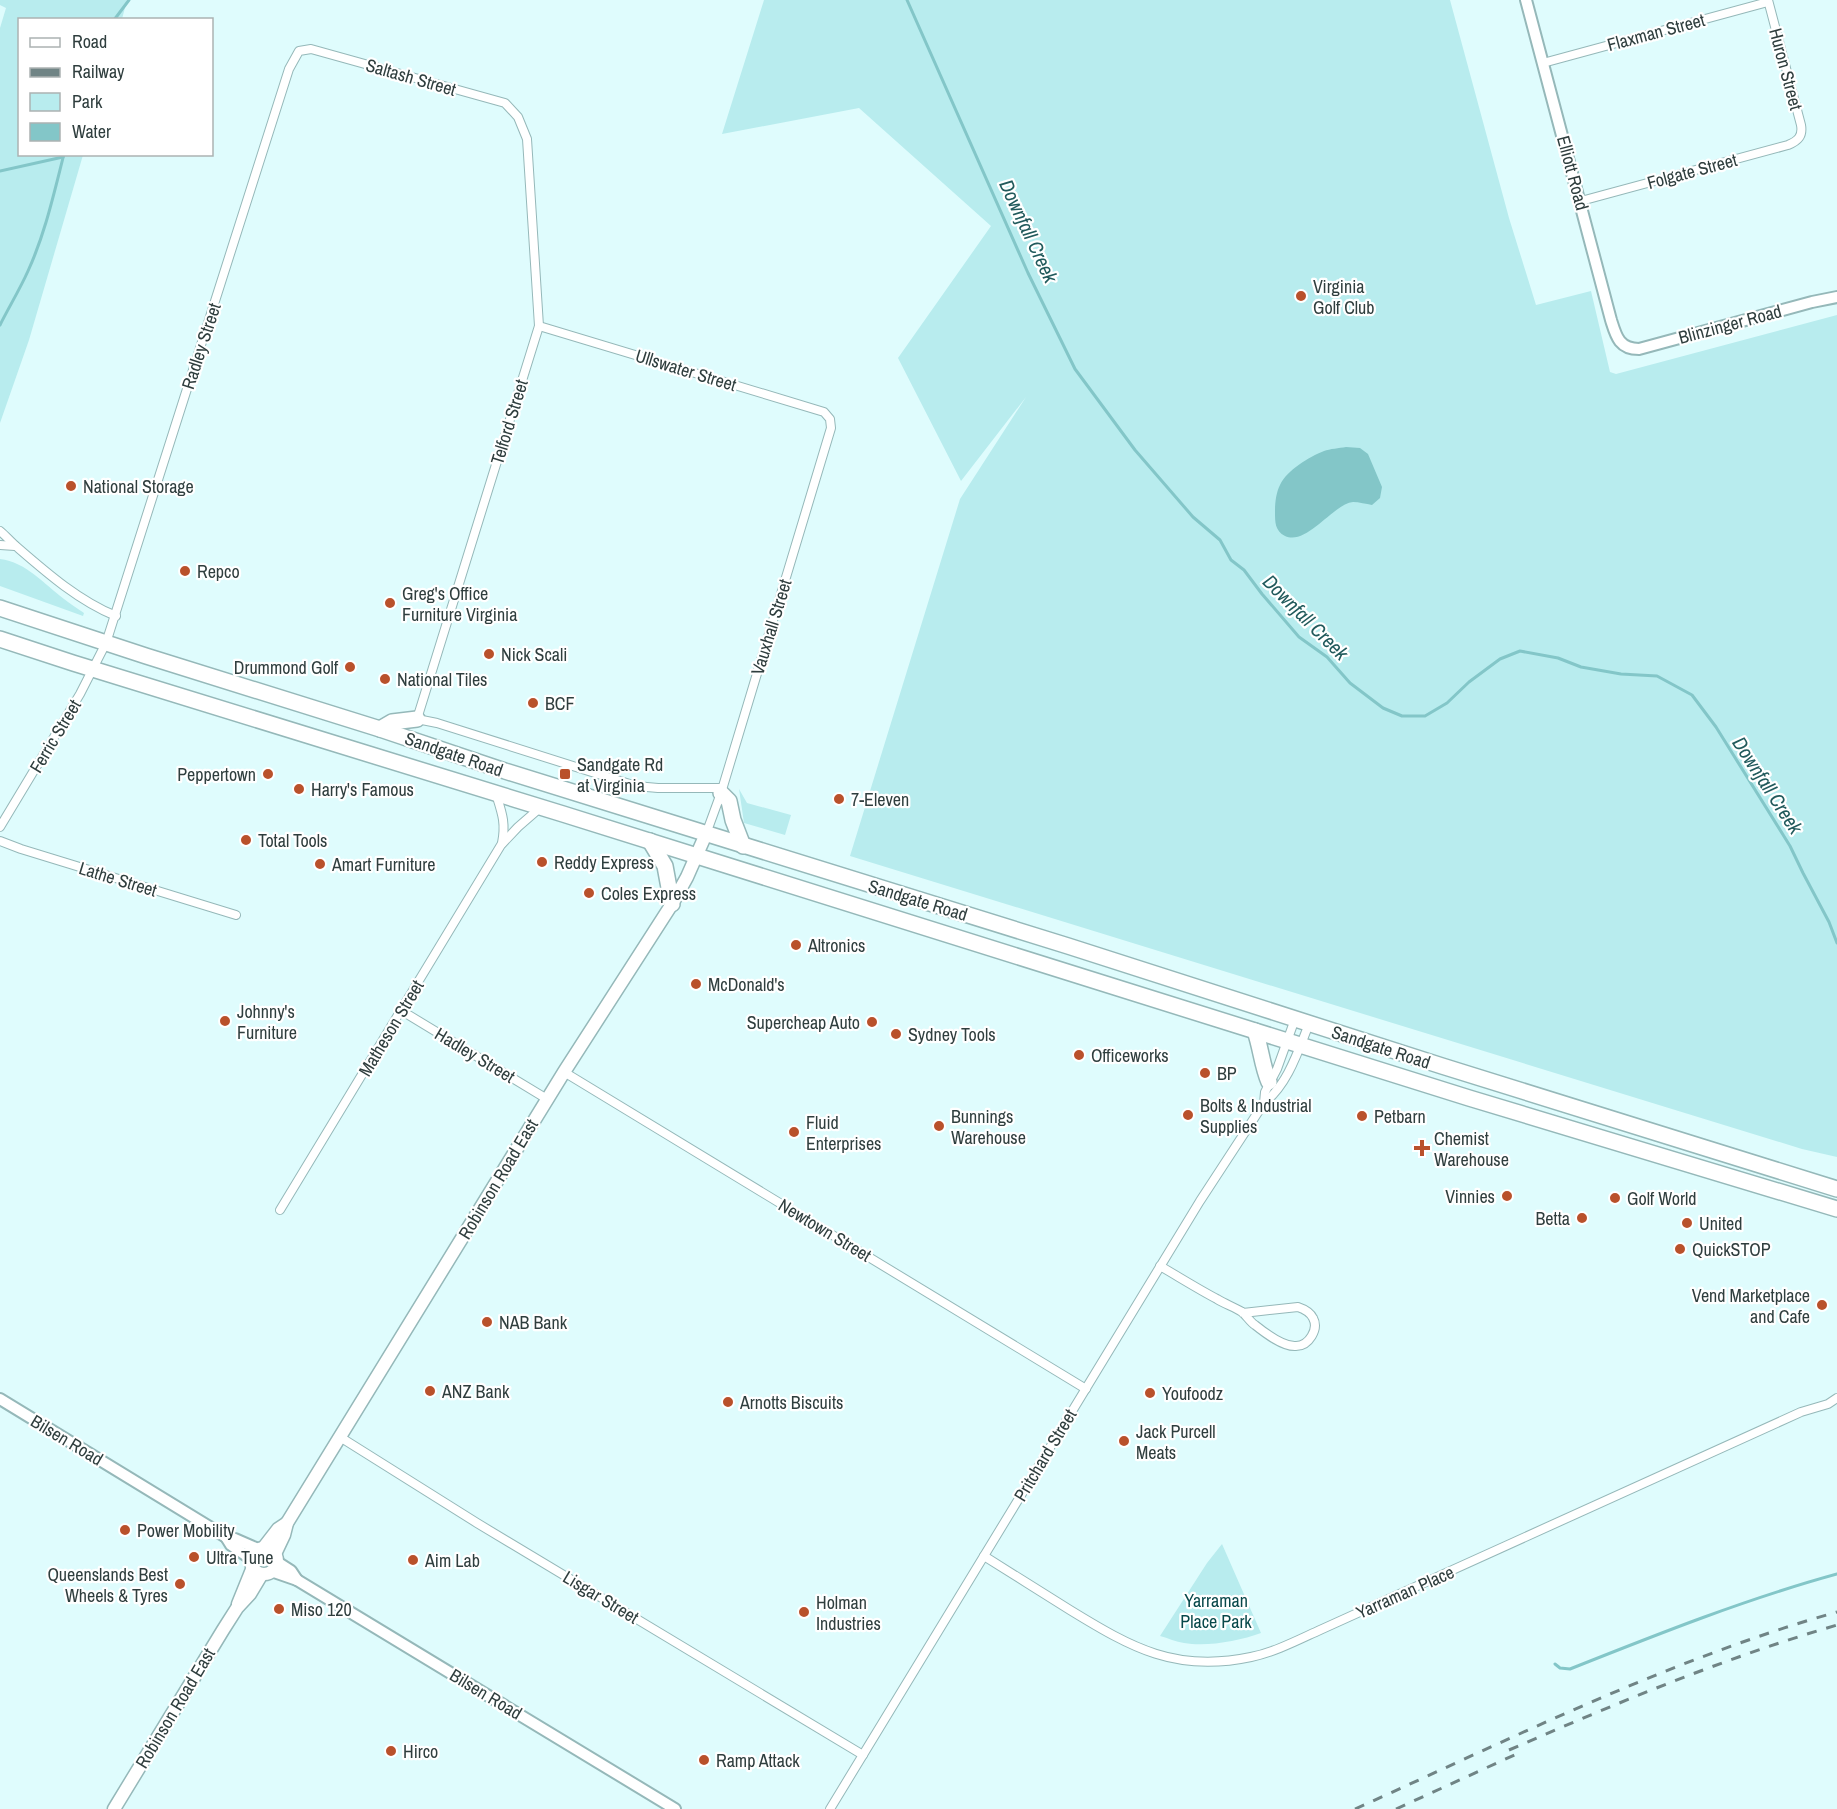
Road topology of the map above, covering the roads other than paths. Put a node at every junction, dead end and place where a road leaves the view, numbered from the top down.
1 (1526, 0) edge
2 (1768, 1) edge
3 (299, 51) joint
4 (1543, 63) junction
5 (518, 117) joint
6 (1800, 137) joint
7 (1581, 201) junction
8 (1837, 297) edge
9 (539, 326) junction
10 (1623, 345) joint
11 (830, 419) joint
12 (0, 531) edge
13 (0, 545) edge
14 (15, 546) junction
15 (0, 608) edge
16 (116, 616) junction
17 (0, 639) edge
18 (106, 643) junction
19 (94, 669) junction
20 (417, 719) junction
21 (380, 729) junction
22 (722, 791) junction
23 (495, 793) junction
24 (541, 807) junction
25 (0, 827) edge
26 (706, 834) junction
27 (0, 841) edge
28 (650, 841) junction
29 (501, 845) junction
30 (743, 846) junction
31 (697, 856) junction
32 (672, 904) junction
33 (236, 915) dead end
34 (402, 1011) junction
35 (1302, 1022) junction
36 (1255, 1031) junction
37 (1295, 1043) junction
38 (564, 1072) junction
39 (1269, 1083) junction
40 (547, 1099) junction
41 (1264, 1103) junction
42 (1837, 1189) edge
43 (1837, 1209) edge
44 (280, 1210) dead end
45 (1160, 1266) junction
46 (1243, 1313) junction
47 (1086, 1389) junction
48 (1837, 1398) edge
49 (0, 1399) edge
50 (1828, 1404) junction
51 (1837, 1408) edge
52 (340, 1437) junction
53 (984, 1556) junction
54 (264, 1560) junction
55 (863, 1755) junction
56 (114, 1809) edge
57 (675, 1809) edge
58 (830, 1809) edge

1 - 4 street, Elliott Road
2 - 4 street, Flaxman Street
2 - 6 street, Huron Street
3 - 5 street, Saltash Street
3 - 16 street, Radley Street
4 - 7 street, Elliott Road
5 - 9 street, Telford Street
6 - 7 street, Folgate Street
7 - 10 street, Elliott Road
8 - 10 street, Blinzinger Road
9 - 11 street, Ullswater Street
9 - 20 street, Telford Street
11 - 22 street, Vauxhall Street
12 - 14 street
13 - 14 street
14 - 16 street
15 - 18 highway, Sandgate Road
16 - 18 street, Radley Street
17 - 19 highway, Sandgate Road
18 - 19 street, Ferric Street
18 - 21 highway, Sandgate Road
19 - 23 highway, Sandgate Road
19 - 25 street, Ferric Street
20 - 21 highway
20 - 22 street, Sandgate Road
21 - 26 highway, Sandgate Road
22 - 26 street, Vauxhall Street
22 - 30 highway
23 - 24 highway, Sandgate Road
23 - 29 street, Matheson Street
24 - 28 highway, Sandgate Road
24 - 29 street, Matheson Street
26 - 30 highway, Sandgate Road
26 - 31 main road, Robinson Road East
27 - 33 street, Lathe Street
28 - 31 highway, Sandgate Road
28 - 32 highway
29 - 34 street, Matheson Street
30 - 35 highway, Sandgate Road
31 - 32 main road, Robinson Road East
31 - 36 highway, Sandgate Road
32 - 38 main road, Robinson Road East
34 - 40 street, Hadley Street
34 - 44 street, Matheson Street
35 - 37 street, Pritchard Street
35 - 37 street, Pritchard Street
35 - 42 highway, Sandgate Road
36 - 37 highway, Sandgate Road
36 - 39 highway
37 - 39 street, Pritchard Street
37 - 41 street, Pritchard Street
37 - 43 highway, Sandgate Road
38 - 40 main road, Robinson Road East
38 - 47 street, Newtown Street
39 - 41 street, Pritchard Street
40 - 52 main road, Robinson Road East
41 - 45 street, Pritchard Street
45 - 46 street
45 - 47 street, Pritchard Street
46 - 46 street
47 - 53 street, Pritchard Street
48 - 50 street, Yarraman Place
49 - 54 street, Bilsen Road
50 - 51 street
50 - 53 street, Yarraman Place
52 - 54 main road, Robinson Road East
52 - 55 street, Lisgar Street
53 - 55 street, Pritchard Street
54 - 56 main road, Robinson Road East
54 - 57 street, Bilsen Road
55 - 58 street, Pritchard Street

